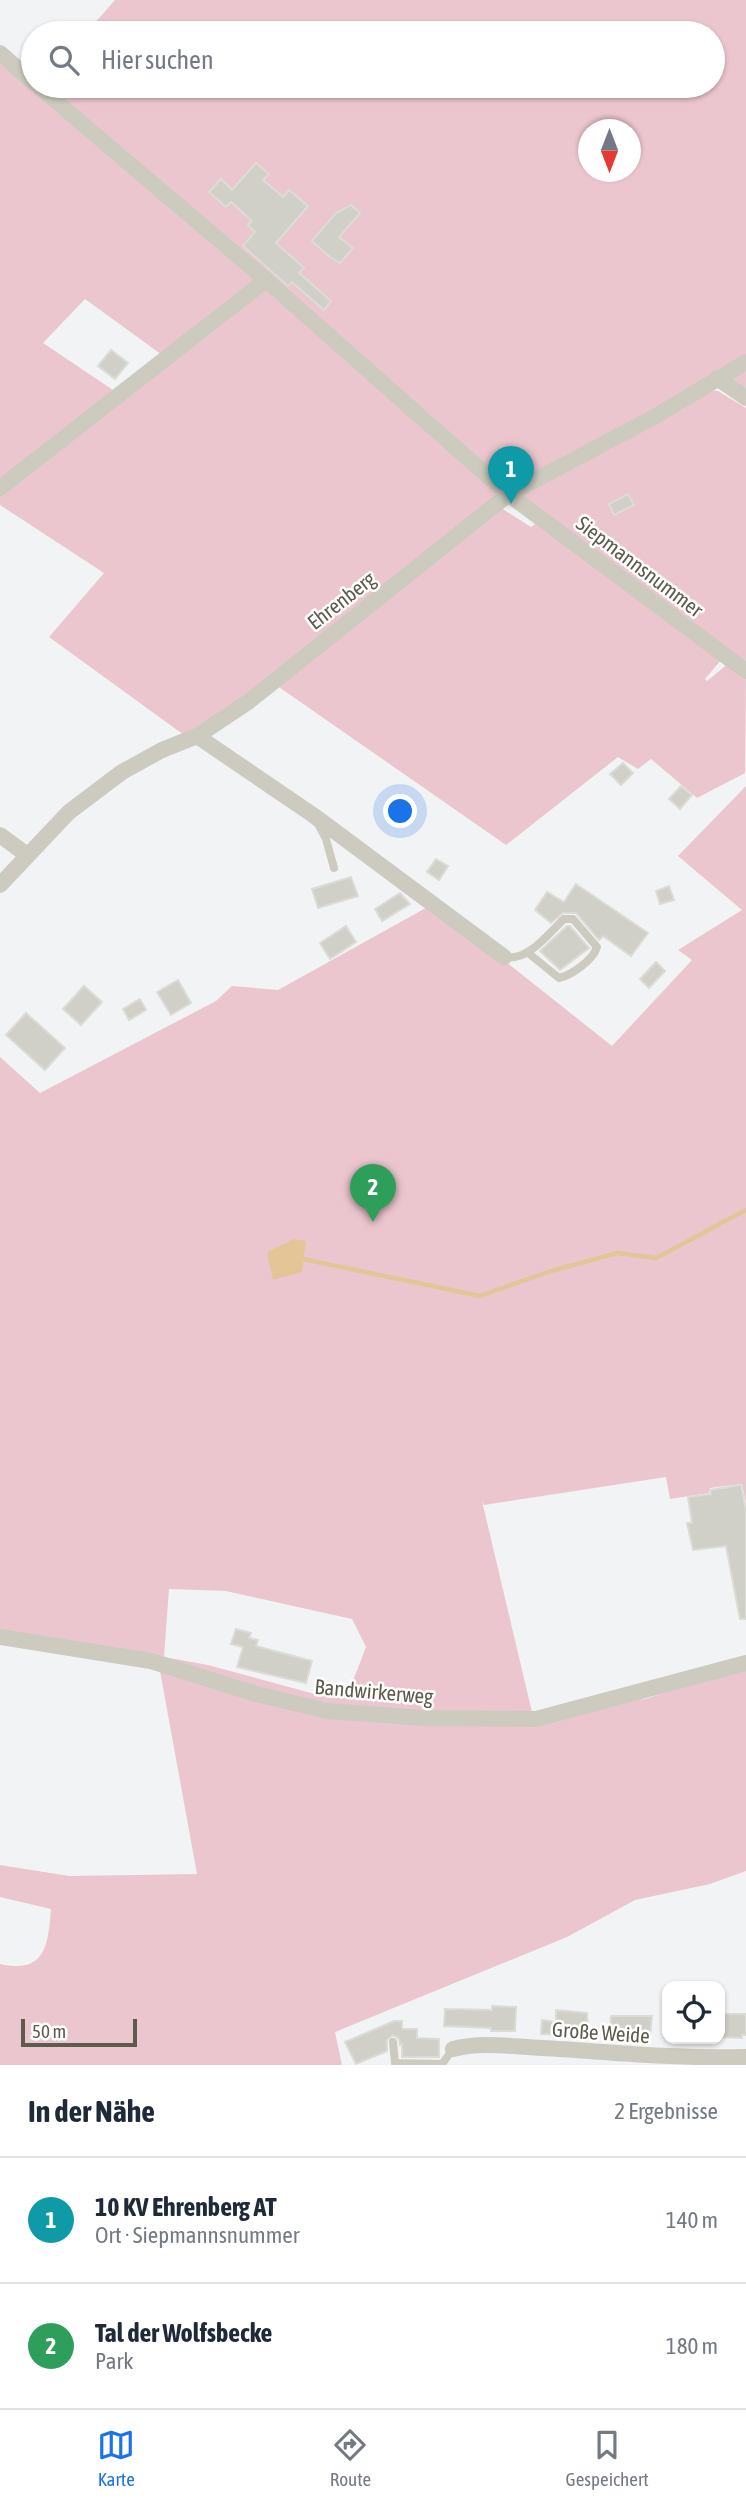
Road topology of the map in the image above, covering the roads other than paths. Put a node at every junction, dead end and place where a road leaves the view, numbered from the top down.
1 (0, 53) edge
2 (21, 71) edge
3 (52, 98) edge
4 (266, 280) junction
5 (746, 362) edge
6 (716, 378) junction
7 (746, 398) edge
8 (0, 488) edge
9 (509, 494) junction
10 (746, 671) edge
11 (197, 736) junction
12 (313, 815) junction
13 (0, 835) edge
14 (27, 855) junction
15 (334, 869) dead end
16 (0, 885) edge
17 (527, 952) junction
18 (504, 957) joint
19 (0, 1637) edge
20 (746, 1663) edge
21 (393, 2042) dead end
22 (453, 2049) joint
23 (746, 2057) edge

1 - 2 street
3 - 4 street
4 - 8 street
4 - 9 street
5 - 6 street, Ehrenberg
6 - 7 street
6 - 9 street, Ehrenberg
9 - 10 street, Siepmannsnummer
9 - 11 street, Ehrenberg
11 - 12 street
11 - 14 street, Ehrenberg
12 - 15 lane
12 - 18 street
13 - 14 street
14 - 16 street, Ehrenberg
17 - 17 lane
17 - 18 lane
19 - 20 street, Bandwirkerweg
21 - 22 lane
22 - 23 street, Große Weide

